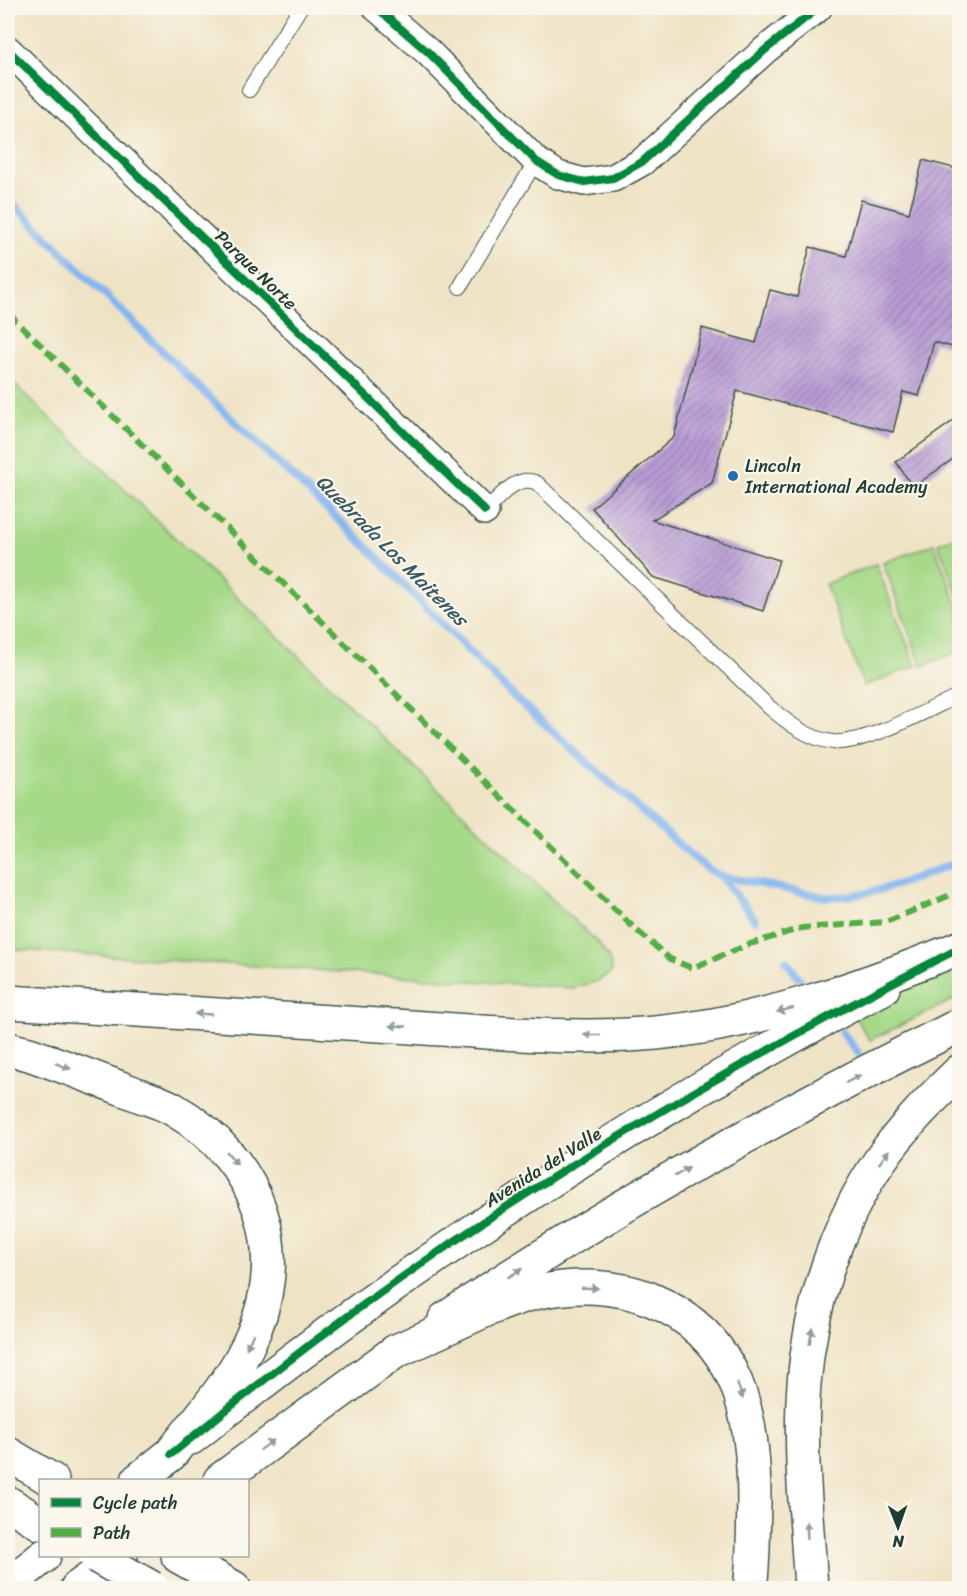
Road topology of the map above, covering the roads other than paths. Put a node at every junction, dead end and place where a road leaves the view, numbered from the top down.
1 (300, 8) edge
2 (376, 8) edge
3 (818, 8) edge
4 (8, 50) edge
5 (249, 90) dead end
6 (536, 161) junction
7 (460, 287) dead end
8 (484, 511) joint
9 (960, 695) edge
10 (959, 948) edge
11 (8, 1002) edge
12 (960, 1025) edge
13 (8, 1049) edge
14 (960, 1071) edge
15 (396, 1351) junction
16 (8, 1454) edge
17 (171, 1455) junction
18 (49, 1479) edge
19 (139, 1479) edge
20 (221, 1479) edge
21 (9, 1504) edge
22 (39, 1522) edge
23 (43, 1557) edge
24 (98, 1557) edge
25 (120, 1557) edge
26 (188, 1561) edge
27 (8, 1585) edge
28 (77, 1588) edge
29 (152, 1588) edge
30 (234, 1588) edge
31 (750, 1588) edge
32 (811, 1588) edge

1 - 5 lane
2 - 6 street
3 - 6 street
4 - 8 street, Parque Norte
6 - 7 lane
8 - 9 lane
10 -> 11 main road
10 - 17 main road, Avenida del Valle
15 -> 12 main road
13 -> 17 main road
32 -> 14 main road
20 -> 15 main road
15 -> 31 main road
16 - 18 main road
17 - 19 main road, Avenida del Valle
21 - 22 main road
23 - 27 main road
24 - 29 main road, bridge
25 - 28 main road
26 - 30 main road

